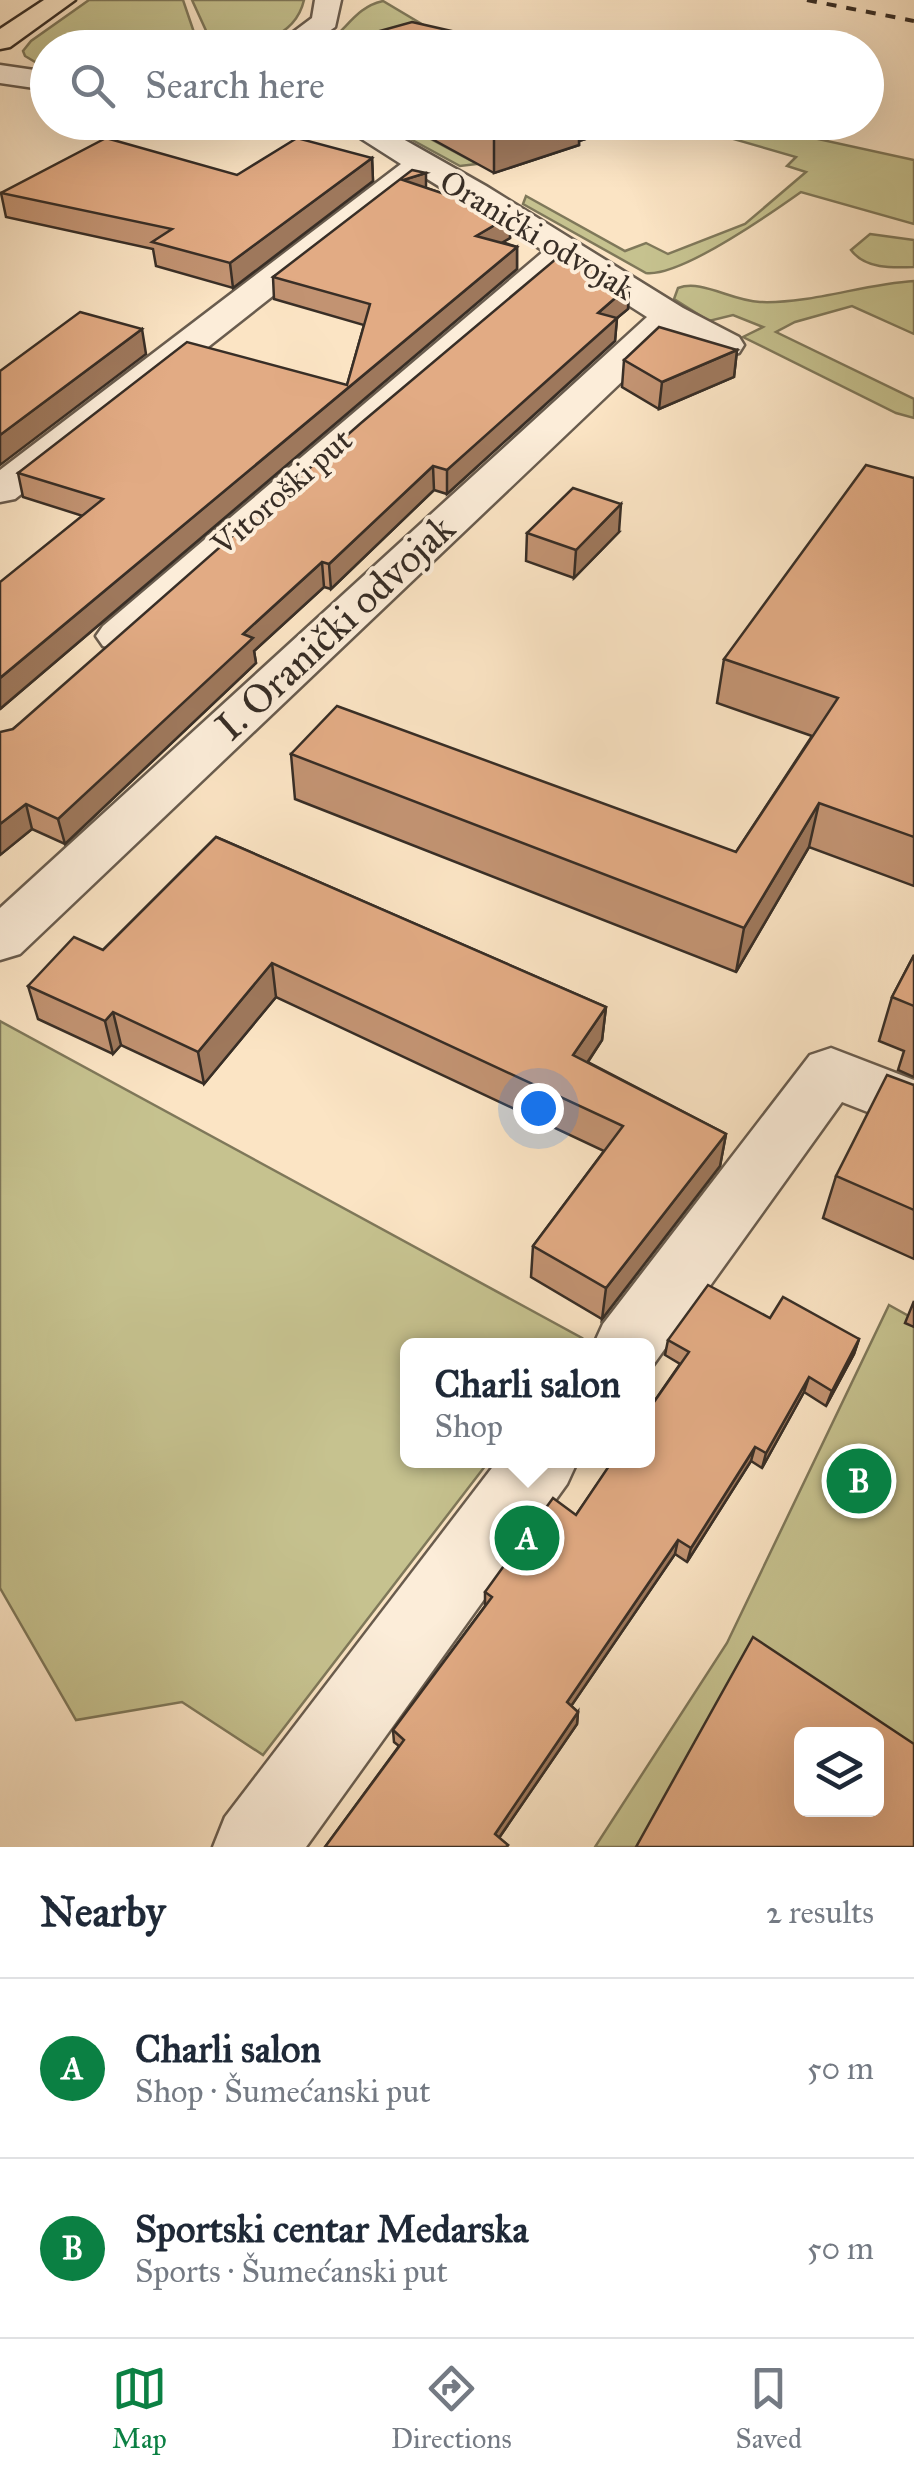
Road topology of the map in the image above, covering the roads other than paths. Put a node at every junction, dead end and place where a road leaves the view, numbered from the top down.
1 (62, 0) edge
2 (328, 0) edge
3 (312, 30) edge
4 (0, 41) edge
5 (0, 74) edge
6 (30, 78) edge
7 (380, 140) edge
8 (419, 164) junction
9 (567, 249) junction
10 (670, 316) junction
11 (726, 345) edge
12 (0, 490) edge
13 (83, 668) edge
14 (0, 940) edge
15 (914, 1106) edge
16 (633, 1338) edge
17 (536, 1468) edge
18 (255, 1847) edge

1 - 4 main road
2 - 3 street
5 - 6 street
7 - 8 street, Oranički odvojak
8 - 9 street, Oranički odvojak
8 - 12 street
9 - 10 street, Oranički odvojak
9 - 13 street, Vitoroški put
10 - 11 street, Oranički odvojak
10 - 14 street, I. Oranički odvojak
15 - 16 street
17 - 18 street

